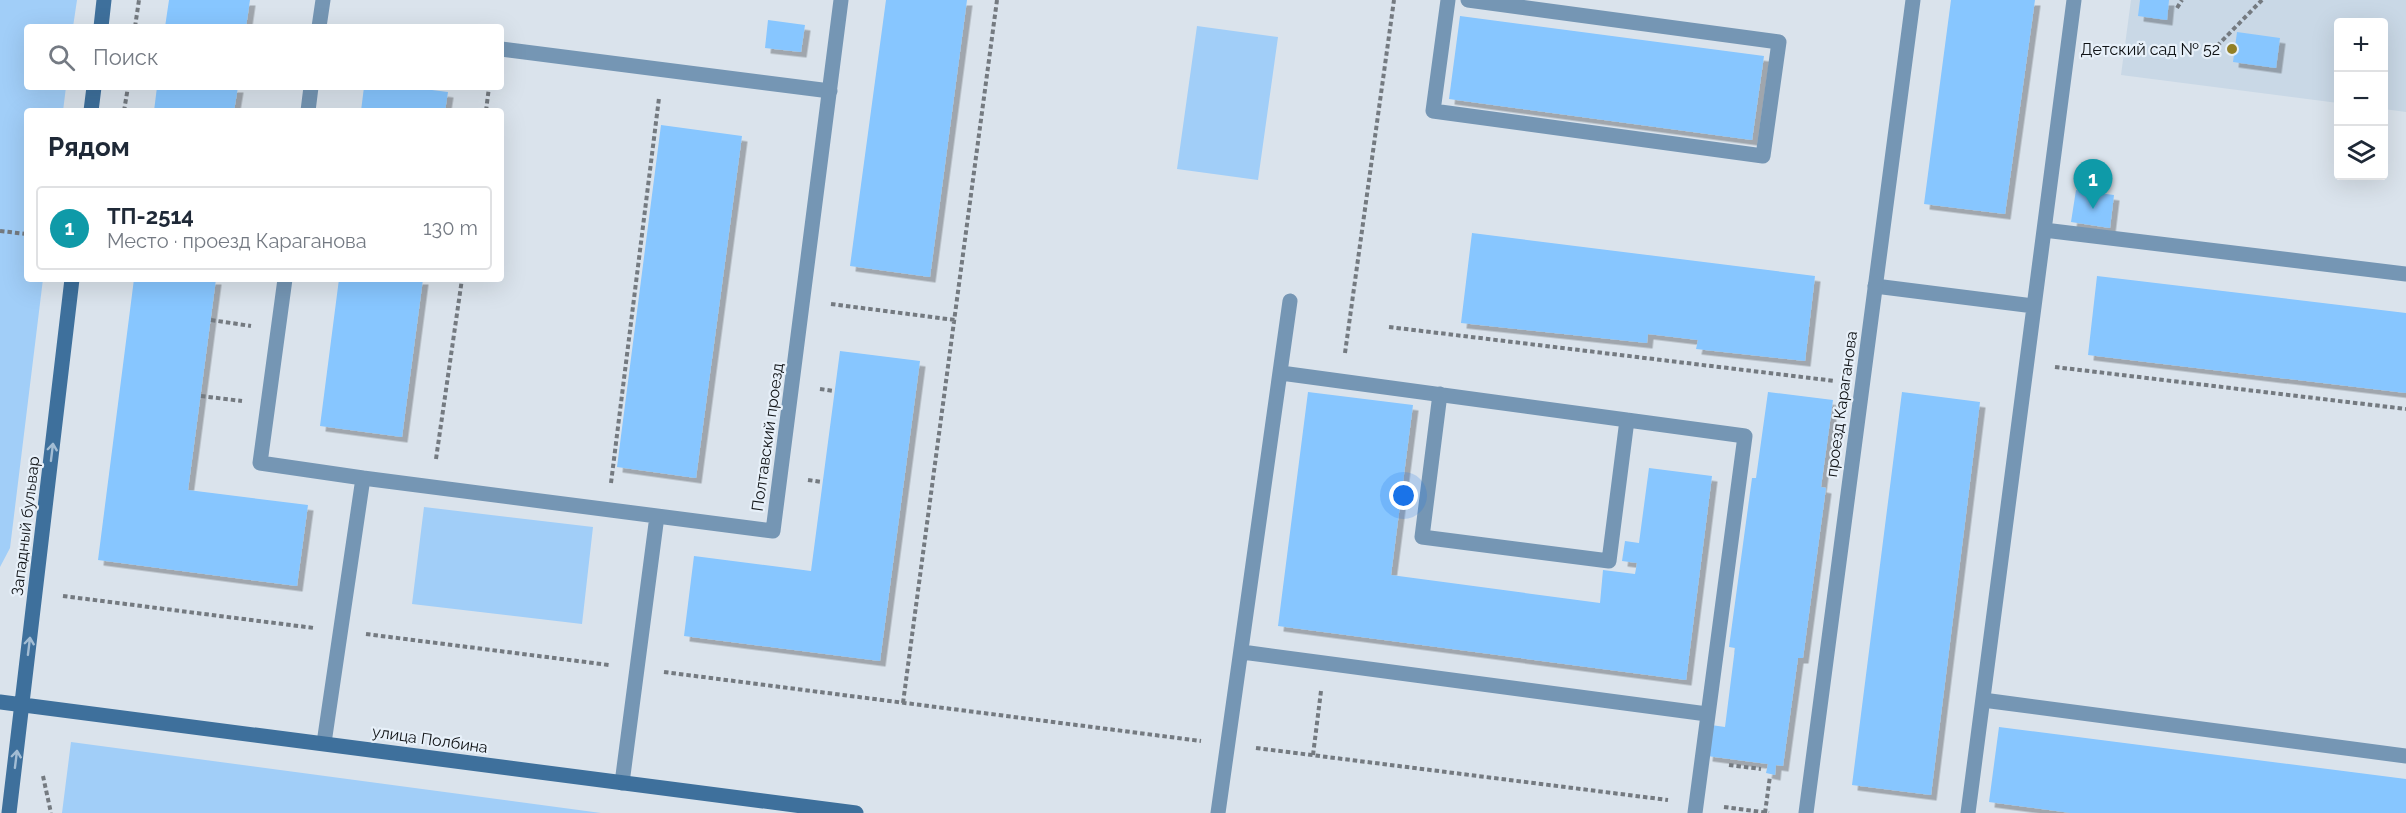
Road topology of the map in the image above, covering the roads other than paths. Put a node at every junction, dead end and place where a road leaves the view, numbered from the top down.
1 (104, 0) edge
2 (323, 0) edge
3 (841, 0) edge
4 (1448, 0) edge
5 (1913, 0) edge
6 (2074, 0) edge
7 (1477, 1) edge
8 (101, 24) edge
9 (323, 24) edge
10 (504, 49) edge
11 (94, 90) edge
12 (311, 90) edge
13 (830, 92) junction
14 (91, 108) edge
15 (308, 108) edge
16 (2044, 230) junction
17 (2406, 274) edge
18 (72, 282) edge
19 (285, 282) edge
20 (1875, 286) junction
21 (1290, 302) dead end
22 (2034, 306) junction
23 (1281, 373) junction
24 (1440, 394) junction
25 (1627, 420) junction
26 (363, 478) junction
27 (657, 516) junction
28 (1242, 652) junction
29 (1983, 700) junction
30 (0, 702) edge
31 (22, 704) junction
32 (1707, 714) junction
33 (324, 743) junction
34 (2406, 756) edge
35 (622, 783) junction
36 (1695, 808) edge
37 (9, 813) edge
38 (856, 813) edge
39 (1218, 813) edge
40 (1806, 813) edge
41 (1968, 813) edge

1 - 8 street
2 - 9 street
3 - 13 street, Полтавский проезд
4 - 7 street
5 - 20 street, проезд Караганова
6 - 16 street
10 - 13 street
11 - 14 street
12 - 15 street
13 - 27 street, Полтавский проезд
16 - 17 street
16 - 22 street
31 -> 18 street, Западный бульвар
19 - 26 street
20 - 22 street
20 - 40 street, проезд Караганова
21 - 23 street
22 - 29 street
23 - 24 street
23 - 28 street
24 - 25 street
24 - 25 street
25 - 32 street
26 - 27 street
26 - 33 street
27 - 35 street
28 - 32 street
28 - 39 street
29 - 34 street
29 - 41 street
30 - 31 street, улица Полбина
31 - 33 street, улица Полбина
37 -> 31 street, Западный бульвар
32 - 36 street
33 - 35 street, улица Полбина
35 - 38 street, улица Полбина

